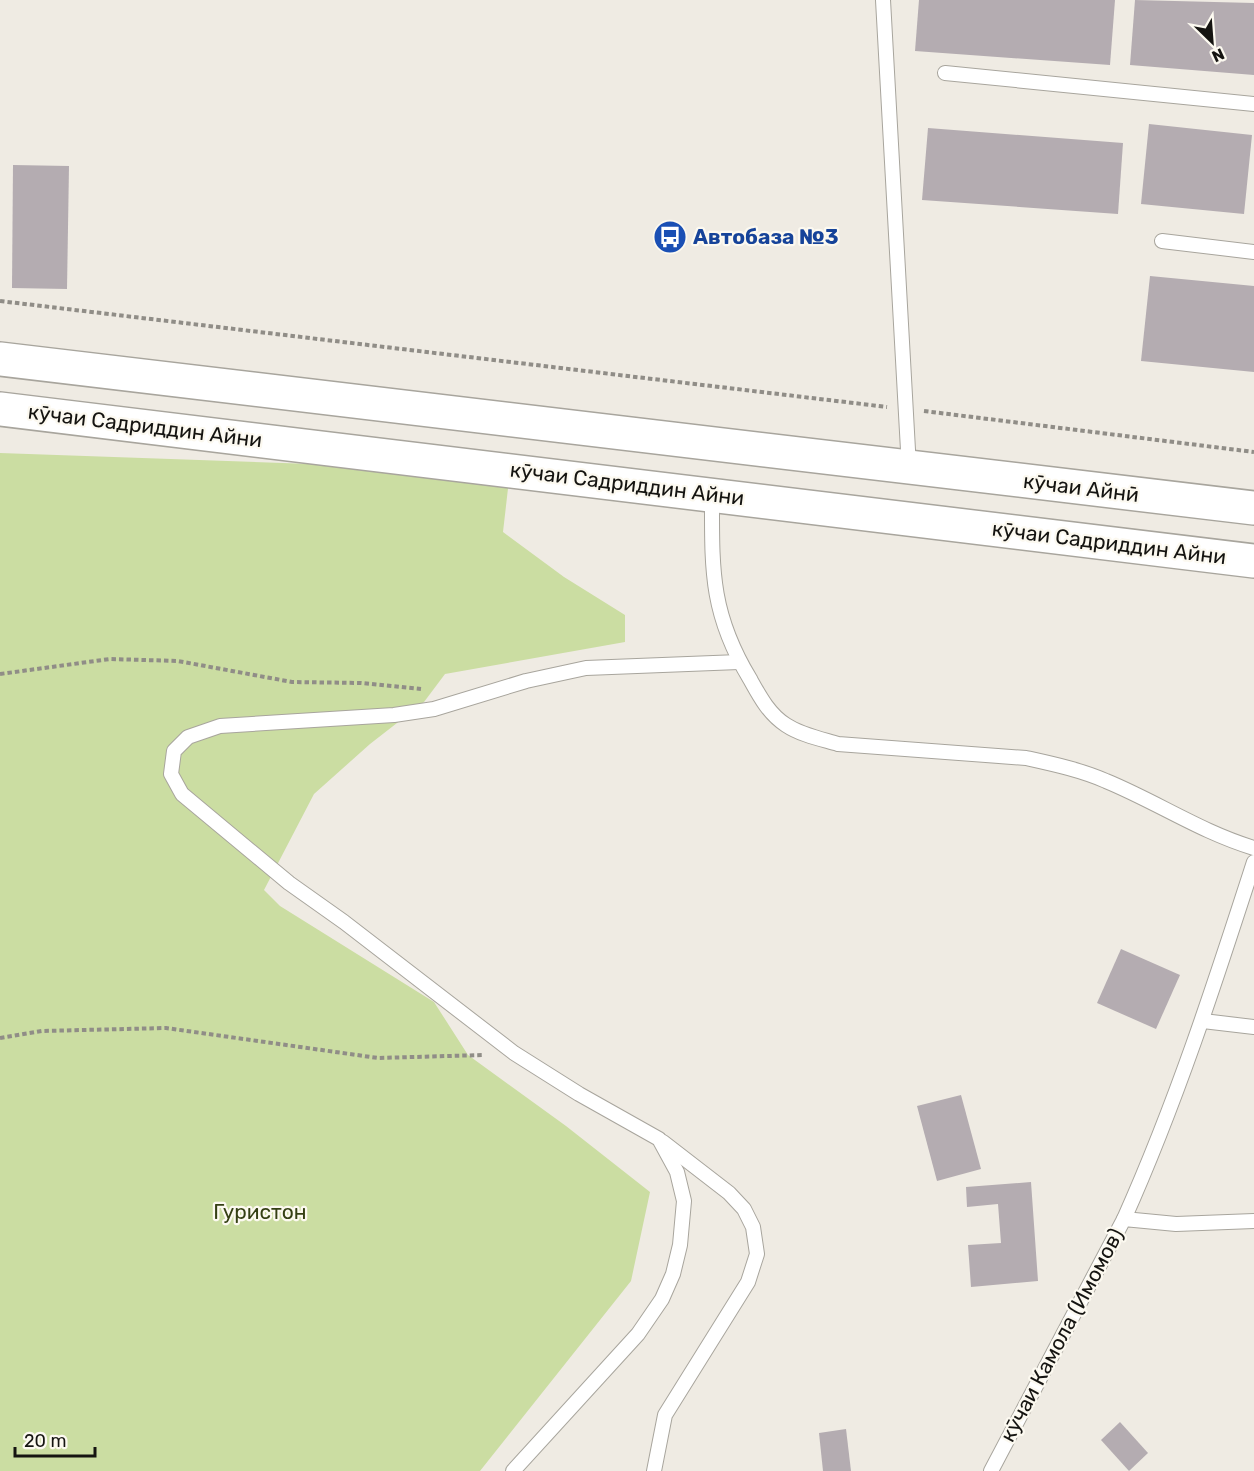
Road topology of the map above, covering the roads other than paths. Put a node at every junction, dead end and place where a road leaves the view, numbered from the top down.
1 (883, 0) edge
2 (945, 73) dead end
3 (1254, 104) edge
4 (1162, 241) dead end
5 (1254, 252) edge
6 (0, 359) edge
7 (0, 409) edge
8 (909, 468) junction
9 (712, 495) junction
10 (1254, 508) edge
11 (1254, 561) edge
12 (740, 662) junction
13 (1254, 848) edge
14 (1254, 862) edge
15 (1203, 1021) junction
16 (1254, 1027) edge
17 (659, 1139) junction
18 (1124, 1219) junction
19 (1254, 1221) edge
20 (513, 1471) edge
21 (654, 1471) edge
22 (991, 1471) edge

1 - 8 lane
2 - 3 lane
4 - 5 lane
6 - 8 highway
7 - 9 highway, кӯчаи Садриддин Айни
8 - 10 highway, кӯчаи Айнӣ
9 - 11 highway, кӯчаи Садриддин Айни
9 - 12 lane
12 - 13 lane
12 - 17 lane
14 - 15 lane
15 - 16 lane
15 - 18 lane
17 - 20 lane
17 - 21 lane
18 - 19 lane, кӯчаи Камола (Имомов)
18 - 22 lane, кӯчаи Камола (Имомов)

